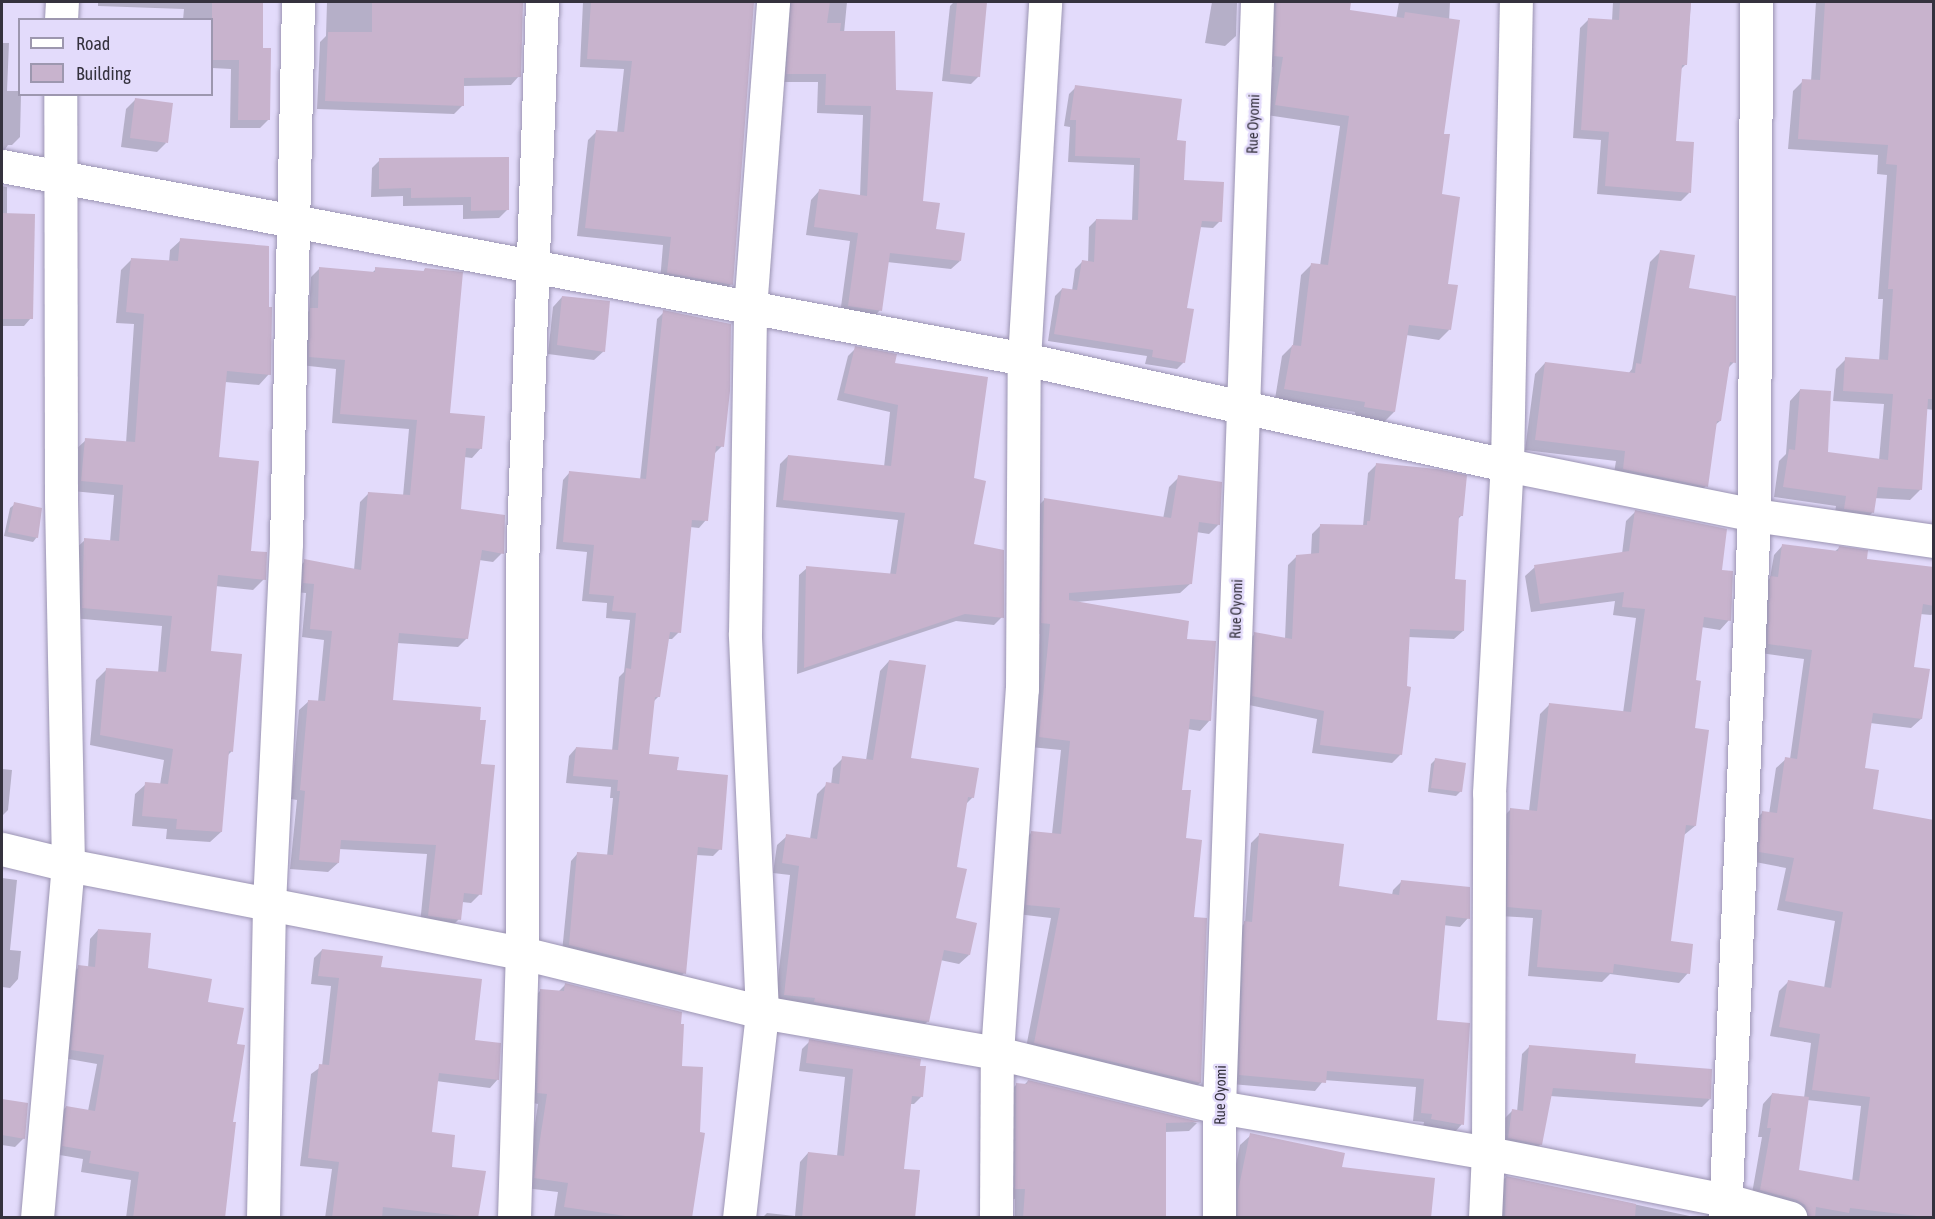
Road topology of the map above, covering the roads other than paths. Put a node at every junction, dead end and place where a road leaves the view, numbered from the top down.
1 (62, 2) edge
2 (298, 2) edge
3 (542, 2) edge
4 (773, 2) edge
5 (1045, 2) edge
6 (1257, 2) edge
7 (1516, 2) edge
8 (1756, 2) edge
9 (61, 18) edge
10 (60, 96) edge
11 (2, 166) edge
12 (58, 175) junction
13 (295, 221) junction
14 (531, 267) junction
15 (750, 309) junction
16 (1024, 360) junction
17 (1243, 407) junction
18 (1507, 465) junction
19 (1754, 515) junction
20 (1934, 541) edge
21 (2, 849) edge
22 (68, 865) junction
23 (269, 904) junction
24 (522, 953) junction
25 (762, 1012) junction
26 (997, 1053) junction
27 (1219, 1107) junction
28 (1488, 1153) junction
29 (1726, 1209) edge
30 (38, 1218) edge
31 (263, 1218) edge
32 (514, 1218) edge
33 (739, 1218) edge
34 (996, 1218) edge
35 (1219, 1218) edge
36 (1485, 1218) edge
37 (1791, 1218) edge

1 - 9 street
2 - 13 street
3 - 14 street
4 - 15 street
5 - 16 street
6 - 17 street, Rue Oyomi
7 - 18 street
8 - 19 street
10 - 12 street
11 - 12 street
12 - 13 street
12 - 22 street
13 - 14 street
13 - 23 street
14 - 15 street
14 - 24 street
15 - 16 street
15 - 25 street
16 - 17 street
16 - 26 street
17 - 18 street
17 - 27 street, Rue Oyomi
18 - 19 street
18 - 28 street
19 - 20 street
19 - 29 street
21 - 22 street
22 - 23 street
22 - 30 street
23 - 24 street
23 - 31 street
24 - 25 street
24 - 32 street
25 - 26 street
25 - 33 street
26 - 27 street
26 - 34 street
27 - 28 street
27 - 35 street, Rue Oyomi
28 - 29 street
28 - 36 street
29 - 37 street

